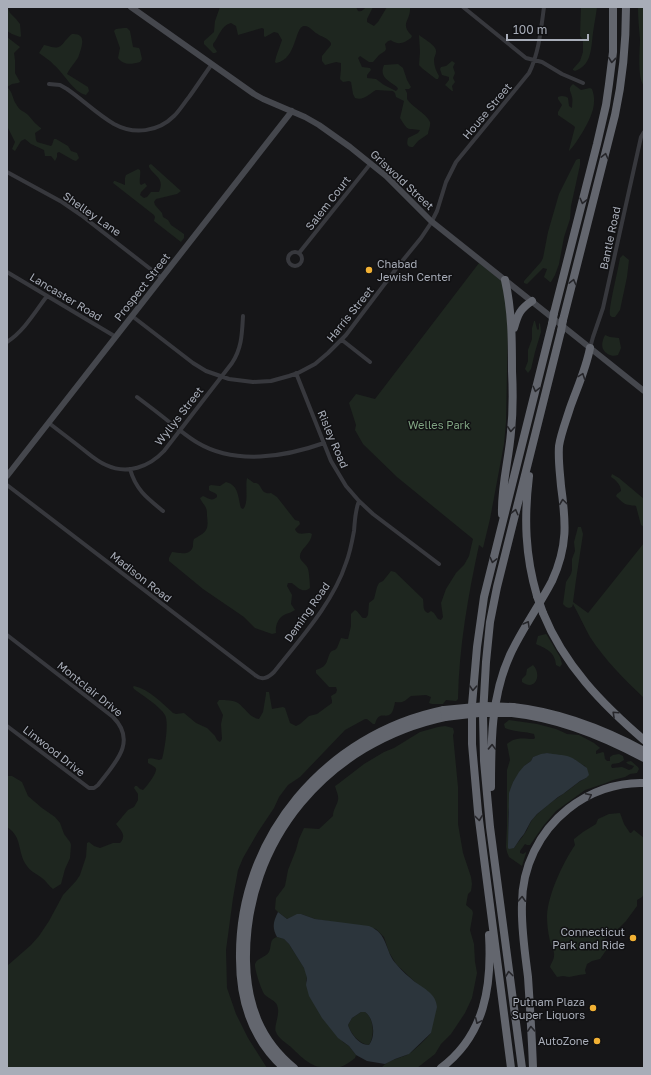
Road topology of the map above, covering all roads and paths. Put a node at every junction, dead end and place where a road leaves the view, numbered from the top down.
1 (131, 7) edge
2 (463, 7) edge
3 (544, 7) edge
4 (614, 7) edge
5 (626, 7) edge
6 (534, 60) junction
7 (212, 64) junction
8 (583, 83) dead end
9 (49, 84) dead end
10 (292, 111) junction
11 (644, 132) edge
12 (371, 163) junction
13 (7, 172) edge
14 (432, 222) junction
15 (299, 253) dead end
16 (7, 272) edge
17 (162, 278) junction
18 (506, 280) junction
19 (47, 296) junction
20 (532, 301) junction
21 (132, 316) junction
22 (243, 316) dead end
23 (512, 334) junction
24 (116, 337) junction
25 (342, 340) junction
26 (7, 342) edge
27 (590, 348) junction
28 (370, 362) dead end
29 (296, 373) junction
30 (221, 377) junction
31 (644, 391) edge
32 (137, 397) dead end
33 (49, 423) junction
34 (180, 430) junction
35 (324, 443) junction
36 (532, 444) junction
37 (130, 469) junction
38 (7, 476) edge
39 (7, 485) edge
40 (358, 501) junction
41 (163, 511) dead end
42 (503, 522) junction
43 (439, 564) dead end
44 (7, 635) edge
45 (266, 678) joint
46 (513, 710) junction
47 (445, 714) junction
48 (7, 726) edge
49 (644, 740) edge
50 (644, 751) edge
51 (644, 758) edge
52 (644, 782) edge
53 (92, 788) joint
54 (490, 828) junction
55 (491, 914) junction
56 (284, 1068) edge
57 (294, 1068) edge
58 (442, 1068) edge
59 (511, 1068) edge
60 (522, 1068) edge
61 (533, 1068) edge

1 - 7 main road, Griswold Street
2 - 6 street
3 - 6 street, House Street
4 -> 42 highway, bridge
36 -> 5 highway, bridge
6 - 8 street
6 - 14 street, House Street
7 - 9 street
7 - 10 main road, Griswold Street
10 - 12 main road, Griswold Street
10 - 17 main road, Prospect Street
11 - 27 street, Bantle Road
12 - 14 main road, Griswold Street
12 - 15 street, Salem Court
13 - 17 street, Shelley Lane
14 - 18 main road, Griswold Street
14 - 25 street, Harris Street
16 - 19 street, Lancaster Road
17 - 21 main road, Prospect Street
18 - 20 main road, Griswold Street
18 - 23 highway
19 - 24 street, Lancaster Road
19 - 26 street
20 - 23 highway
20 - 27 main road, Griswold Street
21 - 24 main road, Prospect Street
21 - 30 street, Harris Street
22 - 30 street, Wyllys Street
23 -> 42 highway
24 - 33 main road, Prospect Street
25 - 28 street
25 - 29 street, Harris Street
27 - 31 main road, Griswold Street
54 -> 27 highway
29 - 30 street, Harris Street
29 - 35 street, Risley Road
30 - 34 street, Wyllys Street
32 - 34 street
33 - 37 street, Wyllys Street
33 - 38 main road, Prospect Street
34 - 35 street
34 - 37 street, Wyllys Street
35 - 40 street, Risley Road
49 -> 36 highway, bridge
54 -> 36 highway
37 - 41 street
39 - 45 street, Madison Road
40 - 43 street, Risley Road
40 - 45 street, Deming Road
42 -> 55 highway
44 - 53 street, Montclair Drive
46 - 47 highway, bridge
46 - 50 highway
46 - 51 highway
47 - 56 highway
47 - 57 highway
48 - 53 street, Linwood Drive
61 -> 52 highway
60 -> 54 highway
55 -> 58 highway
55 - 59 highway

